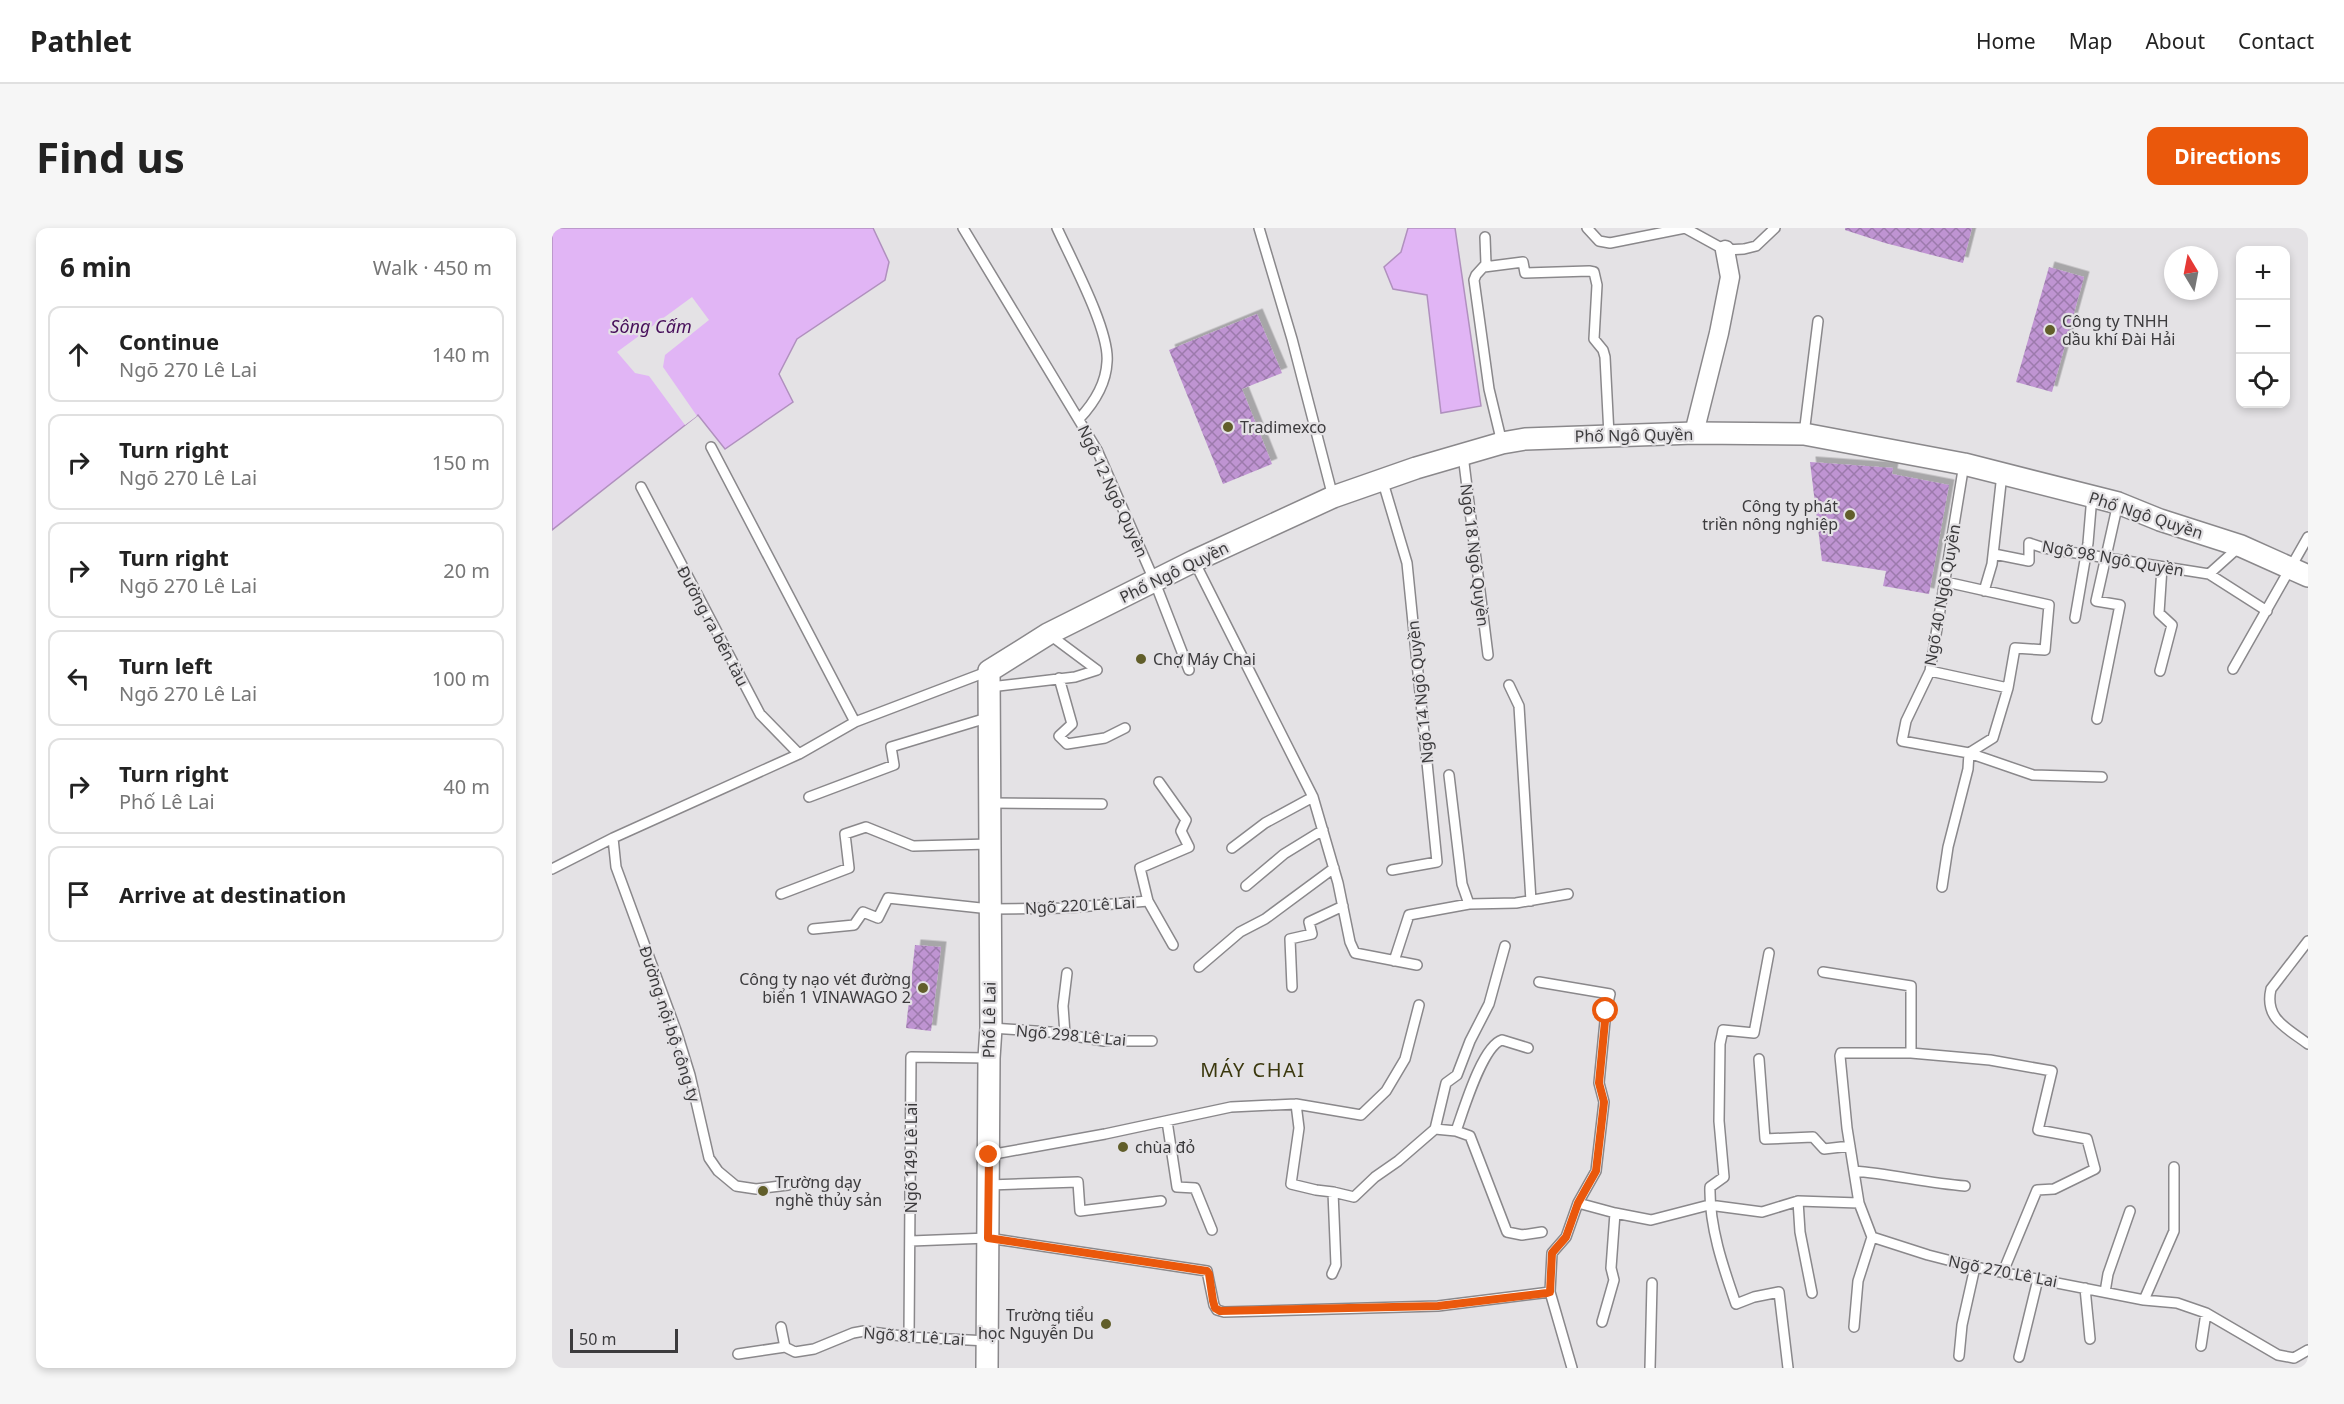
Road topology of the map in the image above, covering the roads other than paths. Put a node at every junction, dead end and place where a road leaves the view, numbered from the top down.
1 (963, 228) edge
2 (1057, 228) edge
3 (1259, 228) edge
4 (1587, 228) edge
5 (1776, 228) edge
6 (1485, 237) dead end
7 (1725, 250) junction
8 (1484, 267) junction
9 (1818, 321) dead end
10 (1079, 419) junction
11 (1694, 433) junction
12 (1804, 434) junction
13 (1609, 435) junction
14 (1502, 443) junction
15 (711, 447) dead end
16 (1462, 455) junction
17 (1964, 464) junction
18 (2002, 474) junction
19 (1382, 479) junction
20 (641, 488) dead end
21 (2092, 496) junction
22 (1333, 497) junction
23 (2118, 503) junction
24 (2308, 537) edge
25 (2241, 546) junction
26 (1994, 554) junction
27 (2086, 554) junction
28 (2107, 557) junction
29 (1194, 561) junction
30 (2162, 567) junction
31 (2299, 572) edge
32 (2209, 574) junction
33 (1154, 580) junction
34 (1946, 582) junction
35 (1984, 591) junction
36 (2267, 611) junction
37 (2075, 618) dead end
38 (1048, 634) junction
39 (1488, 654) dead end
40 (2233, 669) dead end
41 (1189, 670) dead end
42 (1929, 671) junction
43 (2160, 671) dead end
44 (1059, 678) junction
45 (990, 679) junction
46 (1509, 685) dead end
47 (2008, 688) junction
48 (990, 717) junction
49 (2097, 719) dead end
50 (855, 722) junction
51 (1125, 728) dead end
52 (1969, 753) junction
53 (799, 754) junction
54 (1449, 775) dead end
55 (2102, 777) dead end
56 (1159, 782) dead end
57 (809, 796) dead end
58 (1313, 797) junction
59 (990, 803) junction
60 (1102, 804) dead end
61 (1323, 830) junction
62 (613, 838) junction
63 (990, 844) junction
64 (1232, 848) dead end
65 (1334, 868) junction
66 (552, 869) edge
67 (1392, 870) dead end
68 (1246, 886) dead end
69 (1942, 887) dead end
70 (781, 894) dead end
71 (1568, 894) dead end
72 (1148, 901) junction
73 (1531, 901) junction
74 (1469, 904) junction
75 (1343, 906) junction
76 (990, 909) junction
77 (813, 929) dead end
78 (2308, 941) edge
79 (1173, 945) dead end
80 (1505, 946) dead end
81 (1769, 953) dead end
82 (1394, 961) junction
83 (1417, 965) dead end
84 (1199, 967) dead end
85 (1823, 972) dead end
86 (1067, 973) dead end
87 (1539, 981) dead end
88 (1292, 987) dead end
89 (1419, 1005) dead end
90 (991, 1028) junction
91 (1065, 1034) junction
92 (1152, 1041) dead end
93 (2308, 1044) edge
94 (1528, 1048) dead end
95 (1911, 1053) junction
96 (989, 1058) junction
97 (1759, 1059) dead end
98 (1296, 1104) junction
99 (1167, 1121) junction
100 (1435, 1129) junction
101 (1456, 1131) junction
102 (1850, 1146) junction
103 (989, 1155) junction
104 (2174, 1167) dead end
105 (1854, 1172) junction
106 (788, 1185) dead end
107 (988, 1185) junction
108 (1965, 1186) dead end
109 (1333, 1192) junction
110 (1161, 1201) dead end
111 (1798, 1201) junction
112 (1578, 1203) junction
113 (1859, 1203) junction
114 (1709, 1205) junction
115 (2130, 1211) dead end
116 (1615, 1213) junction
117 (1212, 1230) dead end
118 (1542, 1232) dead end
119 (988, 1238) junction
120 (1872, 1238) junction
121 (911, 1241) junction
122 (1975, 1267) junction
123 (2003, 1272) junction
124 (1332, 1274) dead end
125 (2038, 1279) junction
126 (1652, 1283) dead end
127 (2085, 1288) junction
128 (1550, 1292) junction
129 (2105, 1292) junction
130 (1812, 1293) dead end
131 (2144, 1300) junction
132 (2206, 1313) junction
133 (1602, 1322) dead end
134 (1854, 1327) dead end
135 (781, 1328) dead end
136 (909, 1337) junction
137 (2090, 1339) dead end
138 (987, 1341) junction
139 (2201, 1346) dead end
140 (785, 1347) junction
141 (2308, 1350) edge
142 (738, 1354) dead end
143 (1959, 1356) dead end
144 (2019, 1358) dead end
145 (987, 1368) edge
146 (1572, 1368) edge
147 (1650, 1368) edge
148 (1788, 1368) edge

1 - 10 lane, Ngõ 12 Ngô Quyền
2 - 10 lane
3 - 22 lane
4 - 7 lane
5 - 7 lane
6 - 8 lane
7 - 11 street
8 - 13 lane
8 - 14 lane
9 - 12 lane
10 - 33 lane, Ngõ 12 Ngô Quyền
11 - 12 street, Phố Ngô Quyền
11 - 13 street, Phố Ngô Quyền
12 - 17 street, Phố Ngô Quyền
13 - 14 street, Phố Ngô Quyền
14 - 16 street, Phố Ngô Quyền
15 - 50 lane
16 - 19 street, Phố Ngô Quyền
16 - 39 lane, Ngõ 18 Ngô Quyền
17 - 18 street, Phố Ngô Quyền
17 - 34 lane, Ngõ 40 Ngô Quyền
18 - 21 street, Phố Ngô Quyền
18 - 26 lane
19 - 22 street, Phố Ngô Quyền
19 - 67 lane, Ngõ 14 Ngô Quyền
20 - 53 lane, Đường ra bến tàu
21 - 23 street, Phố Ngô Quyền
21 - 27 lane
22 - 29 street, Phố Ngô Quyền
23 - 25 street, Phố Ngô Quyền
23 - 28 lane
24 - 31 lane
25 - 31 street, Phố Ngô Quyền
25 - 32 lane
26 - 27 lane, Ngõ 98 Ngô Quyền
26 - 35 lane
27 - 28 lane, Ngõ 98 Ngô Quyền
27 - 37 lane
28 - 30 lane, Ngõ 98 Ngô Quyền
28 - 49 lane
29 - 33 street, Phố Ngô Quyền
29 - 58 lane
30 - 32 lane, Ngõ 98 Ngô Quyền
30 - 43 lane
31 - 36 lane
32 - 36 lane
33 - 38 street, Phố Ngô Quyền
33 - 41 lane, Ngõ 12 Ngô Quyền
34 - 35 lane
34 - 42 lane, Ngõ 40 Ngô Quyền
35 - 47 lane
36 - 40 lane
38 - 44 lane
38 - 45 street, Phố Ngô Quyền
42 - 47 lane
42 - 52 lane, Ngõ 40 Ngô Quyền
44 - 45 lane
44 - 51 lane
45 - 48 street, Phố Lê Lai
45 - 50 lane
46 - 73 lane
47 - 52 lane
48 - 57 lane
48 - 59 street, Phố Lê Lai
50 - 53 lane
52 - 55 lane
52 - 69 lane
53 - 62 lane
54 - 74 lane
56 - 72 lane, Ngõ 220 Lê Lai
58 - 61 lane
58 - 64 lane
59 - 60 lane
59 - 63 street, Phố Lê Lai
61 - 65 lane
61 - 68 lane
62 - 66 lane
62 - 106 lane, Đường nội bộ công ty
63 - 70 lane
63 - 76 street, Phố Lê Lai
65 - 75 lane
65 - 84 lane
71 - 73 lane
72 - 76 lane, Ngõ 220 Lê Lai
72 - 79 lane
73 - 74 lane
74 - 82 lane
75 - 82 lane
75 - 88 lane
76 - 77 lane, Ngõ 220 Lê Lai
76 - 90 street, Phố Lê Lai
78 - 93 lane
80 - 100 lane
81 - 114 lane
82 - 83 lane
85 - 95 lane
86 - 91 lane
87 - 112 lane
89 - 98 lane
90 - 91 lane, Ngõ 298 Lê Lai
90 - 96 street, Phố Lê Lai
91 - 92 lane, Ngõ 298 Lê Lai
94 - 101 lane
95 - 102 lane
95 - 123 lane
96 - 103 street, Phố Lê Lai
96 - 121 lane, Ngõ 149 Lê Lai
97 - 102 lane
98 - 99 lane
98 - 109 lane
99 - 103 lane
99 - 117 lane
100 - 101 lane
100 - 109 lane
101 - 118 lane
102 - 105 lane
103 - 107 street, Phố Lê Lai
104 - 131 lane
105 - 108 lane
105 - 113 lane
107 - 110 lane
107 - 119 street, Phố Lê Lai
109 - 124 lane
111 - 113 lane
111 - 114 lane
111 - 130 lane
112 - 116 lane
112 - 128 lane
113 - 120 lane
114 - 116 lane
114 - 148 lane
115 - 129 lane
116 - 133 lane
119 - 121 lane
119 - 128 lane
119 - 138 street, Phố Lê Lai
120 - 122 lane, Ngõ 270 Lê Lai
120 - 134 lane
121 - 136 lane, Ngõ 149 Lê Lai
122 - 123 lane, Ngõ 270 Lê Lai
122 - 143 lane
123 - 125 lane, Ngõ 270 Lê Lai
125 - 127 lane, Ngõ 270 Lê Lai
125 - 144 lane
126 - 147 lane
127 - 129 lane, Ngõ 270 Lê Lai
127 - 137 lane
128 - 146 lane
129 - 131 lane, Ngõ 270 Lê Lai
131 - 132 lane, Ngõ 270 Lê Lai
132 - 139 lane
132 - 141 lane, Ngõ 270 Lê Lai
135 - 140 lane
136 - 138 lane, Ngõ 81 Lê Lai
136 - 140 lane, Ngõ 81 Lê Lai
138 - 145 street, Phố Lê Lai
140 - 142 lane, Ngõ 81 Lê Lai

